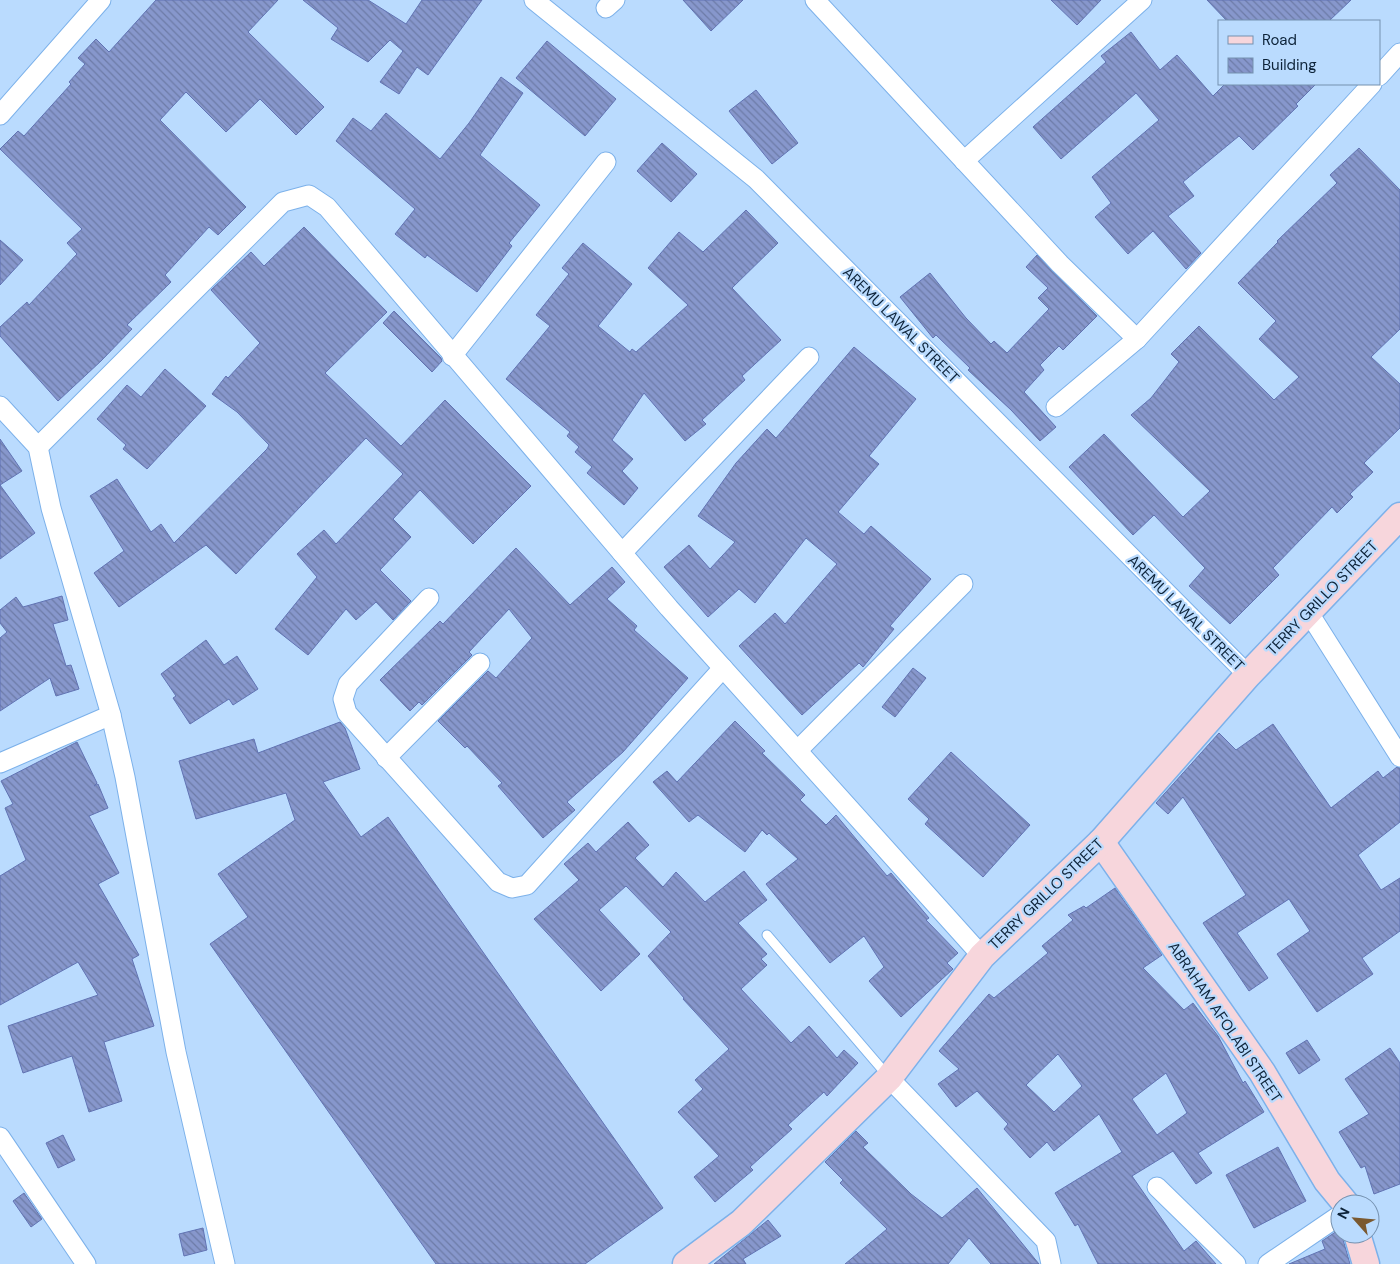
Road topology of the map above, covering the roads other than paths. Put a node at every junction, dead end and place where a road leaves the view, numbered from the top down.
1 (101, 0) edge
2 (534, 0) edge
3 (814, 0) edge
4 (1142, 0) edge
5 (1400, 53) edge
6 (1380, 75) edge
7 (1371, 85) edge
8 (0, 115) edge
9 (964, 161) junction
10 (606, 162) dead end
11 (1137, 339) junction
12 (452, 356) junction
13 (810, 357) dead end
14 (0, 406) edge
15 (1056, 407) dead end
16 (38, 447) junction
17 (1400, 516) edge
18 (622, 552) junction
19 (963, 584) dead end
20 (429, 598) dead end
21 (1309, 613) junction
22 (480, 663) dead end
23 (723, 668) junction
24 (1248, 675) junction
25 (111, 715) junction
26 (798, 750) junction
27 (1400, 757) edge
28 (386, 758) junction
29 (0, 763) edge
30 (1101, 842) junction
31 (767, 935) dead end
32 (982, 956) junction
33 (889, 1078) junction
34 (0, 1137) edge
35 (1157, 1187) dead end
36 (1338, 1194) edge
37 (1330, 1222) edge
38 (1360, 1244) edge
39 (86, 1264) edge
40 (225, 1264) edge
41 (686, 1264) edge
42 (1051, 1264) edge
43 (1236, 1264) edge
44 (1268, 1264) edge
45 (1366, 1264) edge

1 - 8 street
2 - 24 street, AREMU LAWAL STREET
3 - 9 street
4 - 9 street
5 - 6 street
7 - 11 street
9 - 11 street
10 - 12 street
11 - 15 street
12 - 16 street
12 - 18 street
13 - 18 street
14 - 16 street
16 - 25 street
17 - 21 street, TERRY GRILLO STREET
18 - 23 street
19 - 26 street
20 - 28 street
21 - 24 street, TERRY GRILLO STREET
21 - 27 street
22 - 28 street
23 - 26 street
23 - 28 street
24 - 30 street, TERRY GRILLO STREET
25 - 29 street
25 - 40 street
26 - 32 street
30 - 32 street, TERRY GRILLO STREET
30 - 36 street, ABRAHAM AFOLABI STREET
31 - 33 lane
32 - 33 street, TERRY GRILLO STREET
33 - 41 street, TERRY GRILLO STREET
33 - 42 street
34 - 39 street
35 - 43 street
37 - 44 street
38 - 45 street

